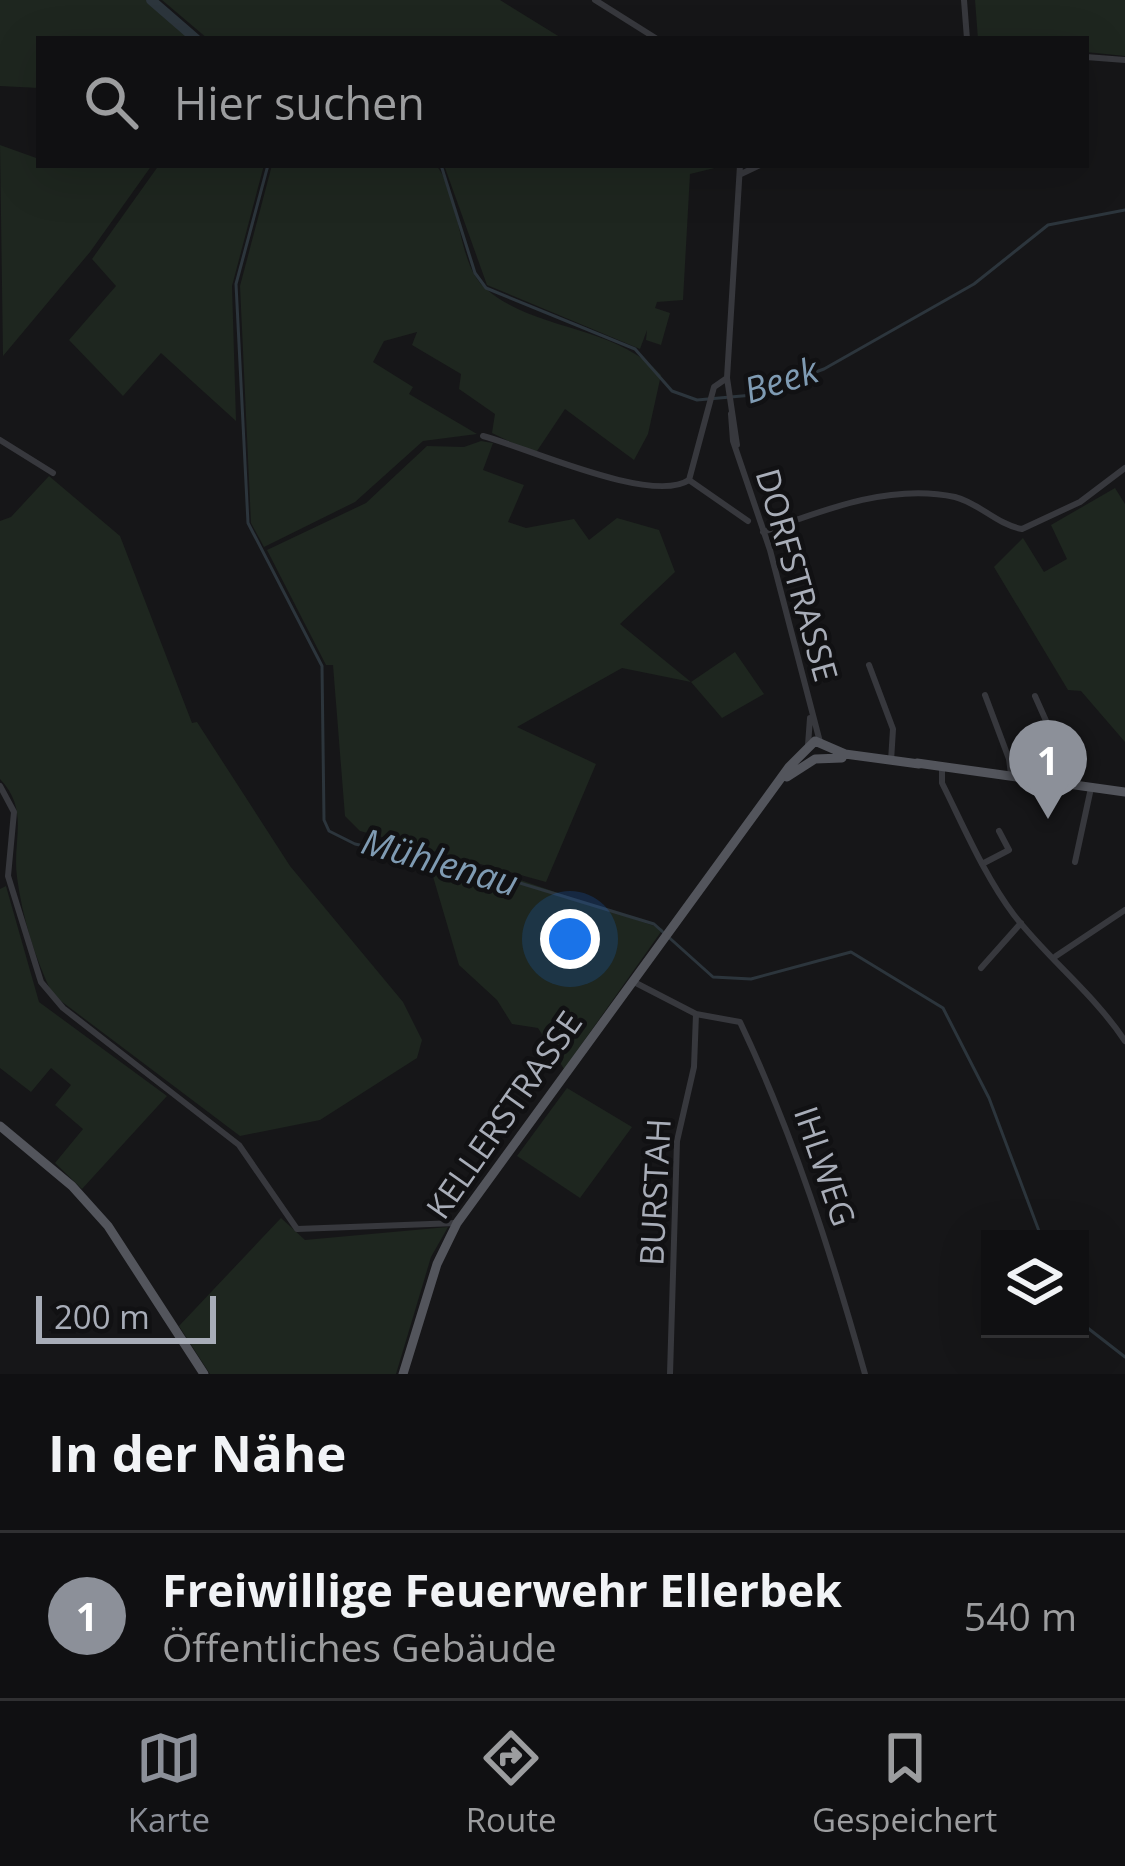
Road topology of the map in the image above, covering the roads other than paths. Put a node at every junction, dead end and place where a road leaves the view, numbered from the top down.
1 (595, 0) edge
2 (964, 0) edge
3 (652, 36) edge
4 (967, 36) edge
5 (1089, 57) edge
6 (1125, 60) edge
7 (741, 170) edge
8 (727, 378) junction
9 (483, 436) dead end
10 (0, 440) edge
11 (1125, 468) edge
12 (52, 473) dead end
13 (689, 480) junction
14 (748, 520) dead end
15 (764, 532) junction
16 (869, 665) dead end
17 (985, 695) dead end
18 (1035, 696) dead end
19 (814, 745) junction
20 (817, 758) junction
21 (866, 758) junction
22 (1009, 759) junction
23 (893, 761) junction
24 (942, 766) junction
25 (1011, 774) junction
26 (0, 786) edge
27 (1091, 788) junction
28 (772, 791) junction
29 (1125, 792) edge
30 (999, 831) dead end
31 (1075, 862) dead end
32 (982, 864) junction
33 (4, 879) edge
34 (1124, 913) edge
35 (1021, 923) junction
36 (1056, 956) junction
37 (982, 968) dead end
38 (633, 981) junction
39 (695, 1014) junction
40 (1125, 1042) edge
41 (0, 1126) edge
42 (457, 1222) junction
43 (205, 1374) edge
44 (403, 1374) edge
45 (670, 1374) edge
46 (865, 1374) edge

1 - 3 street
2 - 4 street
5 - 6 street
7 - 8 street, DORFSTRASSE
8 - 13 street
8 - 15 street, DORFSTRASSE
9 - 13 street
10 - 12 street
11 - 15 street
13 - 14 street
15 - 19 street, DORFSTRASSE
16 - 23 street
17 - 22 street
18 - 22 street
19 - 20 main road
19 - 21 main road
19 - 28 main road, KELLERSTRASSE
20 - 21 main road
20 - 28 main road, KELLERSTRASSE
21 - 23 main road
22 - 25 street
23 - 24 main road
24 - 25 main road
24 - 32 street
25 - 27 main road
26 - 33 street
27 - 29 main road
27 - 31 street
28 - 38 main road, KELLERSTRASSE
30 - 32 street
32 - 35 street
33 - 42 street
34 - 36 street
35 - 36 street
35 - 37 street
36 - 40 street
38 - 39 street
38 - 42 main road, KELLERSTRASSE
39 - 45 street, BURSTAH
39 - 46 street, IHLWEG
41 - 43 main road
42 - 44 main road, KELLERSTRASSE

